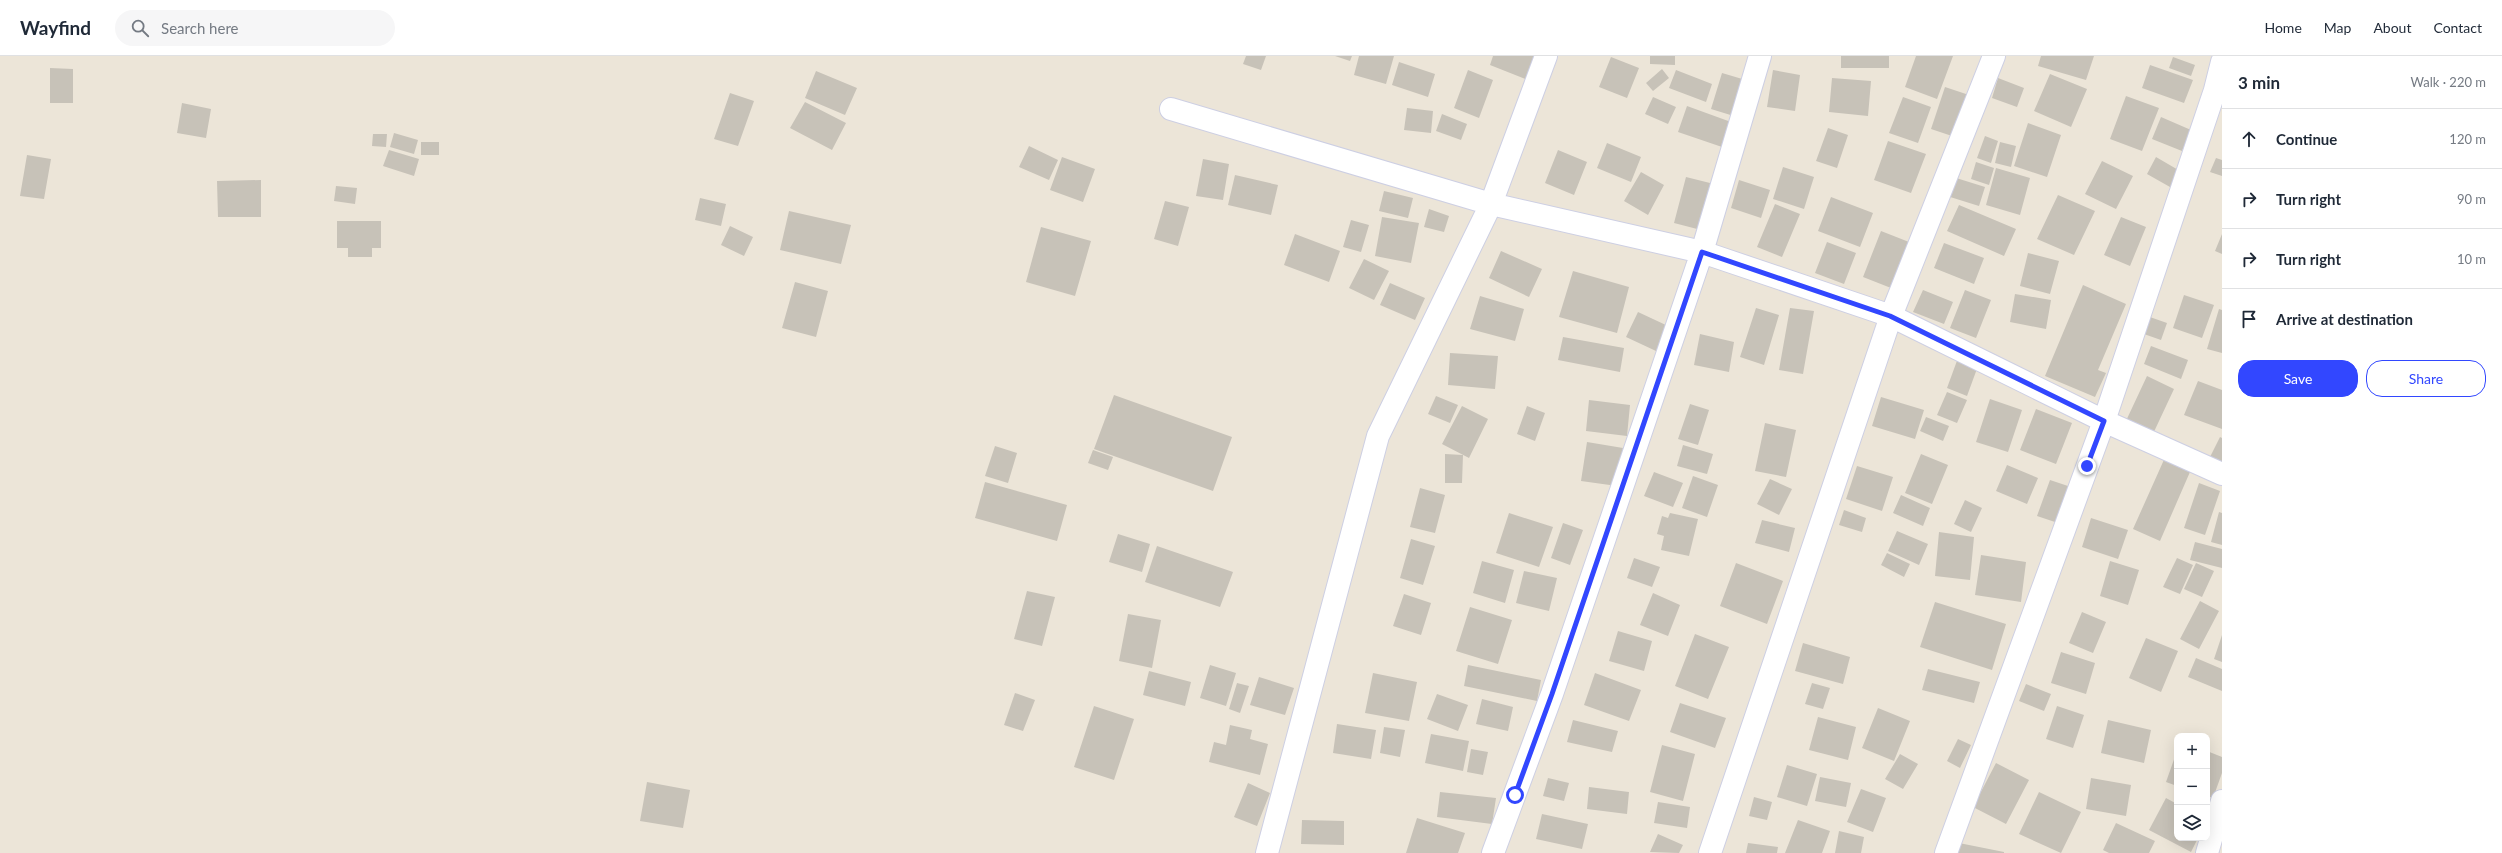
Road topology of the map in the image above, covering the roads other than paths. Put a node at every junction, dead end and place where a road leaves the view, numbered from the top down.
1 (1546, 56) edge
2 (1760, 56) edge
3 (1994, 56) edge
4 (2222, 62) edge
5 (1171, 109) dead end
6 (1491, 204) junction
7 (1702, 252) junction
8 (1890, 316) junction
9 (2104, 421) junction
10 (2222, 474) edge
11 (2222, 802) edge
12 (1267, 853) edge
13 (1493, 853) edge
14 (1710, 853) edge
15 (1946, 853) edge
16 (2207, 853) edge

1 - 6 street
2 - 7 street
3 - 8 street
4 - 9 street
5 - 6 street
6 - 7 street
6 - 12 street
7 - 8 street
7 - 13 street
8 - 9 street
8 - 14 street
9 - 10 street
9 - 15 street
11 - 16 street

